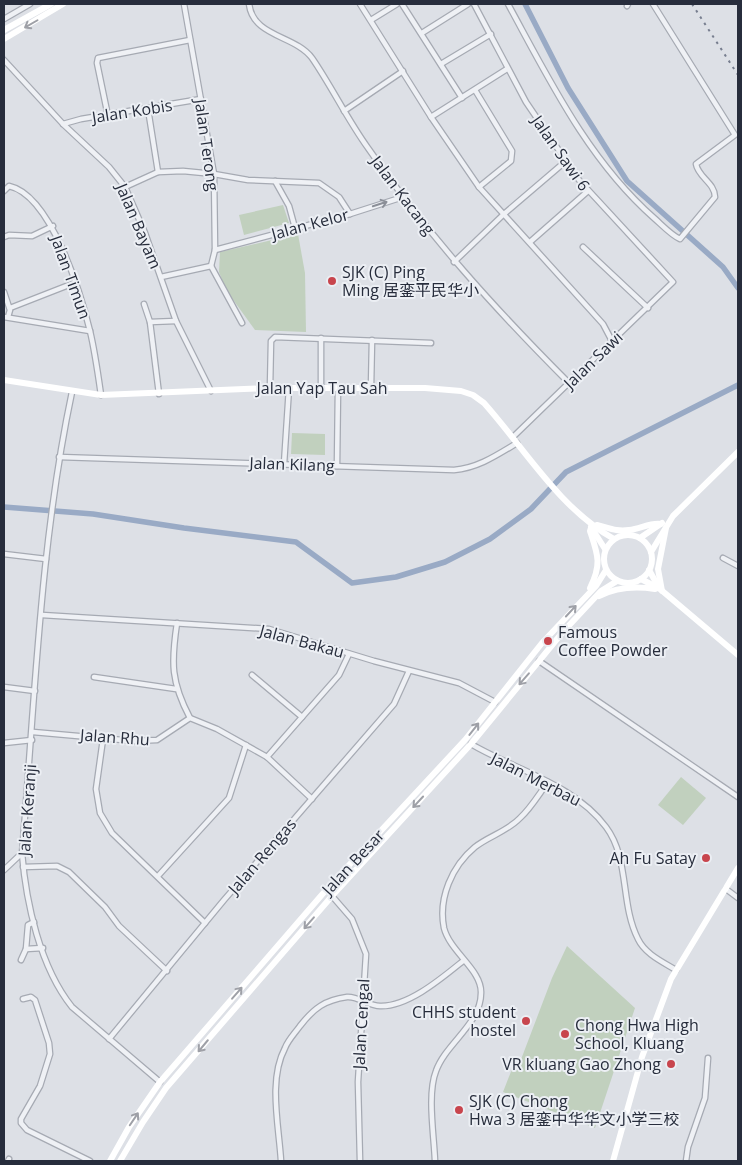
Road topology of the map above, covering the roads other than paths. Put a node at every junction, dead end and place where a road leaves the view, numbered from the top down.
1 (30, 4) edge
2 (51, 4) edge
3 (184, 4) edge
4 (249, 4) edge
5 (360, 4) edge
6 (397, 4) edge
7 (402, 4) edge
8 (468, 4) edge
9 (474, 4) edge
10 (508, 4) edge
11 (653, 4) edge
12 (58, 5) edge
13 (4, 19) edge
14 (371, 20) junction
15 (4, 30) edge
16 (422, 33) junction
17 (491, 34) junction
18 (4, 40) edge
19 (190, 40) junction
20 (4, 62) edge
21 (441, 64) junction
22 (507, 70) junction
23 (402, 72) junction
24 (475, 90) junction
25 (462, 98) junction
26 (202, 99) junction
27 (148, 109) junction
28 (344, 111) junction
29 (108, 116) junction
30 (432, 116) junction
31 (63, 124) junction
32 (566, 161) junction
33 (158, 172) junction
34 (214, 174) junction
35 (275, 181) junction
36 (125, 187) junction
37 (479, 187) junction
38 (4, 191) edge
39 (588, 191) junction
40 (403, 197) junction
41 (350, 214) junction
42 (504, 214) junction
43 (53, 226) junction
44 (294, 228) junction
45 (4, 237) edge
46 (530, 242) junction
47 (582, 247) dead end
48 (216, 250) junction
49 (454, 262) junction
50 (211, 266) junction
51 (161, 277) junction
52 (74, 283) junction
53 (673, 283) joint
54 (4, 292) edge
55 (144, 304) dead end
56 (10, 308) junction
57 (648, 308) junction
58 (6, 317) edge
59 (176, 320) junction
60 (150, 322) junction
61 (242, 323) dead end
62 (90, 331) junction
63 (321, 338) junction
64 (372, 340) junction
65 (612, 340) junction
66 (431, 342) dead end
67 (4, 380) edge
68 (569, 384) junction
69 (321, 387) junction
70 (371, 387) junction
71 (270, 388) junction
72 (289, 388) junction
73 (338, 388) junction
74 (211, 390) junction
75 (72, 392) junction
76 (159, 394) junction
77 (101, 395) junction
78 (514, 436) junction
79 (518, 442) junction
80 (738, 452) edge
81 (58, 457) junction
82 (284, 464) junction
83 (337, 466) junction
84 (663, 526) junction
85 (593, 527) junction
86 (640, 538) junction
87 (614, 539) junction
88 (605, 549) junction
89 (651, 552) junction
90 (4, 554) edge
91 (723, 558) dead end
92 (46, 559) junction
93 (738, 566) edge
94 (606, 570) junction
95 (649, 570) junction
96 (641, 579) junction
97 (617, 581) junction
98 (661, 590) junction
99 (587, 595) junction
100 (592, 600) junction
101 (42, 615) junction
102 (177, 623) junction
103 (349, 654) junction
104 (738, 655) edge
105 (540, 662) junction
106 (409, 671) junction
107 (252, 674) dead end
108 (94, 677) dead end
109 (4, 687) edge
110 (176, 688) junction
111 (35, 692) junction
112 (495, 702) junction
113 (302, 717) junction
114 (190, 718) junction
115 (33, 732) junction
116 (103, 739) junction
117 (32, 740) junction
118 (4, 743) edge
119 (471, 744) junction
120 (246, 745) junction
121 (267, 757) junction
122 (548, 782) junction
123 (738, 797) edge
124 (312, 799) junction
125 (22, 853) junction
126 (23, 867) junction
127 (738, 868) edge
128 (4, 870) edge
129 (158, 876) junction
130 (726, 889) junction
131 (332, 896) junction
132 (738, 898) edge
133 (34, 922) junction
134 (205, 922) junction
135 (43, 948) junction
136 (26, 949) junction
137 (21, 960) dead end
138 (463, 961) junction
139 (676, 970) junction
140 (167, 971) junction
141 (23, 999) dead end
142 (362, 1002) junction
143 (109, 1039) junction
144 (708, 1058) dead end
145 (160, 1082) junction
146 (90, 1161) edge
147 (110, 1161) edge
148 (120, 1161) edge
149 (281, 1161) edge
150 (360, 1161) edge
151 (435, 1161) edge
152 (613, 1161) edge
153 (686, 1161) edge

1 - 13 street
2 - 15 main road
3 - 19 street, Jalan Terong
4 - 28 street, Jalan Kacang
5 - 14 street
6 - 14 street
7 - 16 street
8 - 16 street
9 - 17 street, Jalan Sawi 6
10 - 11 street
12 -> 18 main road
14 - 23 street
16 - 21 street
17 - 21 street
17 - 22 street, Jalan Sawi 6
19 - 26 street, Jalan Terong
19 - 29 street
20 - 31 street, Jalan Bayam
21 - 25 street
22 - 24 street
22 - 32 street, Jalan Sawi 6
23 - 28 street
23 - 30 street
24 - 25 street
24 - 37 street
25 - 30 street
26 - 27 street, Jalan Kobis
26 - 34 street, Jalan Terong
27 - 29 street, Jalan Kobis
27 - 33 street
28 - 40 street, Jalan Kacang
29 - 31 street, Jalan Kobis
30 - 37 street
31 - 36 street, Jalan Bayam
32 - 39 street, Jalan Sawi 6
32 - 42 street
33 - 34 street
33 - 36 street
34 - 35 street
34 - 48 street, Jalan Terong
35 - 41 street
35 - 44 street
36 - 51 street, Jalan Bayam
37 - 42 street
38 - 43 street, Jalan Timun
39 - 46 street
39 - 53 street, Jalan Sawi 6
41 -> 40 street, Jalan Kelor
40 - 49 street, Jalan Kacang
41 - 44 street, Jalan Kelor
42 - 46 street
42 - 49 street
43 - 45 street
43 - 52 street, Jalan Timun
44 - 48 street, Jalan Kelor
46 - 65 street
47 - 57 street
48 - 50 street, Jalan Terong
49 - 68 street, Jalan Kacang
50 - 51 street
50 - 61 street
51 - 59 street, Jalan Bayam
52 - 56 street
52 - 62 street, Jalan Timun
53 - 57 street, Jalan Sawi
54 - 56 street
55 - 60 street
56 - 58 street
57 - 65 street, Jalan Sawi
58 - 62 street
59 - 60 street
59 - 74 street, Jalan Bayam
60 - 76 street
62 - 77 street, Jalan Timun
63 - 64 street
63 - 69 street
63 - 71 street
64 - 66 street
64 - 70 street
65 - 68 street, Jalan Sawi
67 - 75 main road, Jalan Yap Tau Sah
68 - 78 street, Jalan Sawi
69 - 72 main road, Jalan Yap Tau Sah
69 - 73 main road, Jalan Yap Tau Sah
70 - 73 main road, Jalan Yap Tau Sah
70 - 78 main road, Jalan Yap Tau Sah
71 - 72 main road, Jalan Yap Tau Sah
71 - 74 main road, Jalan Yap Tau Sah
72 - 82 street
73 - 83 street
74 - 76 main road, Jalan Yap Tau Sah
75 - 77 main road, Jalan Yap Tau Sah
75 - 81 street
76 - 77 main road, Jalan Yap Tau Sah
78 - 79 main road, Jalan Yap Tau Sah
79 - 83 street, Jalan Kilang
79 - 85 main road, Jalan Yap Tau Sah
80 - 84 main road
81 - 82 street, Jalan Kilang
81 - 92 street, Jalan Keranji
82 - 83 street, Jalan Kilang
84 - 85 main road
84 - 86 main road
84 - 89 main road
84 - 98 main road
85 - 87 main road, Jalan Yap Tau Sah
85 - 88 main road, Jalan Yap Tau Sah
85 - 99 main road
86 - 87 main road
86 - 89 main road
87 - 88 main road
88 - 94 main road
89 - 95 main road
90 - 92 street
91 - 93 street
92 - 101 street, Jalan Keranji
94 - 97 main road
94 - 99 main road, Jalan Besar
95 - 96 main road
95 - 98 main road
96 - 97 main road
96 - 98 main road
97 - 100 main road, Jalan Besar
98 - 100 main road
98 - 104 main road
112 -> 99 main road, Jalan Besar
100 - 105 main road, Jalan Besar
101 - 102 street, Jalan Bakau
101 - 111 street, Jalan Keranji
102 - 103 street, Jalan Bakau
102 - 110 street
103 - 106 street, Jalan Bakau
103 - 113 street
105 -> 119 main road, Jalan Besar
105 - 123 street
106 - 112 street, Jalan Bakau
106 - 124 street, Jalan Rengas
107 - 113 street
108 - 110 street
109 - 111 street
110 - 114 street
111 - 115 street, Jalan Keranji
145 -> 112 main road, Jalan Besar
113 - 121 street
114 - 116 street, Jalan Rhu
114 - 120 street
115 - 116 street, Jalan Rhu
115 - 117 street, Jalan Keranji
116 - 129 street
117 - 118 street
117 - 125 street, Jalan Keranji
119 - 122 street, Jalan Merbau
119 -> 131 main road, Jalan Besar
120 - 121 street
120 - 129 street
121 - 124 street
122 - 138 street
122 - 139 street, Jalan Merbau
124 - 134 street, Jalan Rengas
125 - 126 street, Jalan Keranji
125 - 128 street
126 - 133 street, Jalan Keranji
126 - 140 street
127 - 130 main road
129 - 134 street
130 - 132 street
130 - 139 main road
131 - 142 street, Jalan Cengal
131 -> 148 main road, Jalan Besar
133 - 135 street, Jalan Keranji
133 - 136 street
134 - 140 street, Jalan Rengas
135 - 136 street
135 - 143 street, Jalan Keranji
136 - 137 street
138 - 142 street
138 - 151 street
139 - 152 main road
140 - 143 street, Jalan Rengas
141 - 146 street
142 - 149 street
142 - 150 street, Jalan Cengal
143 - 145 street, Jalan Keranji
144 - 153 street
147 -> 145 main road, Jalan Besar

